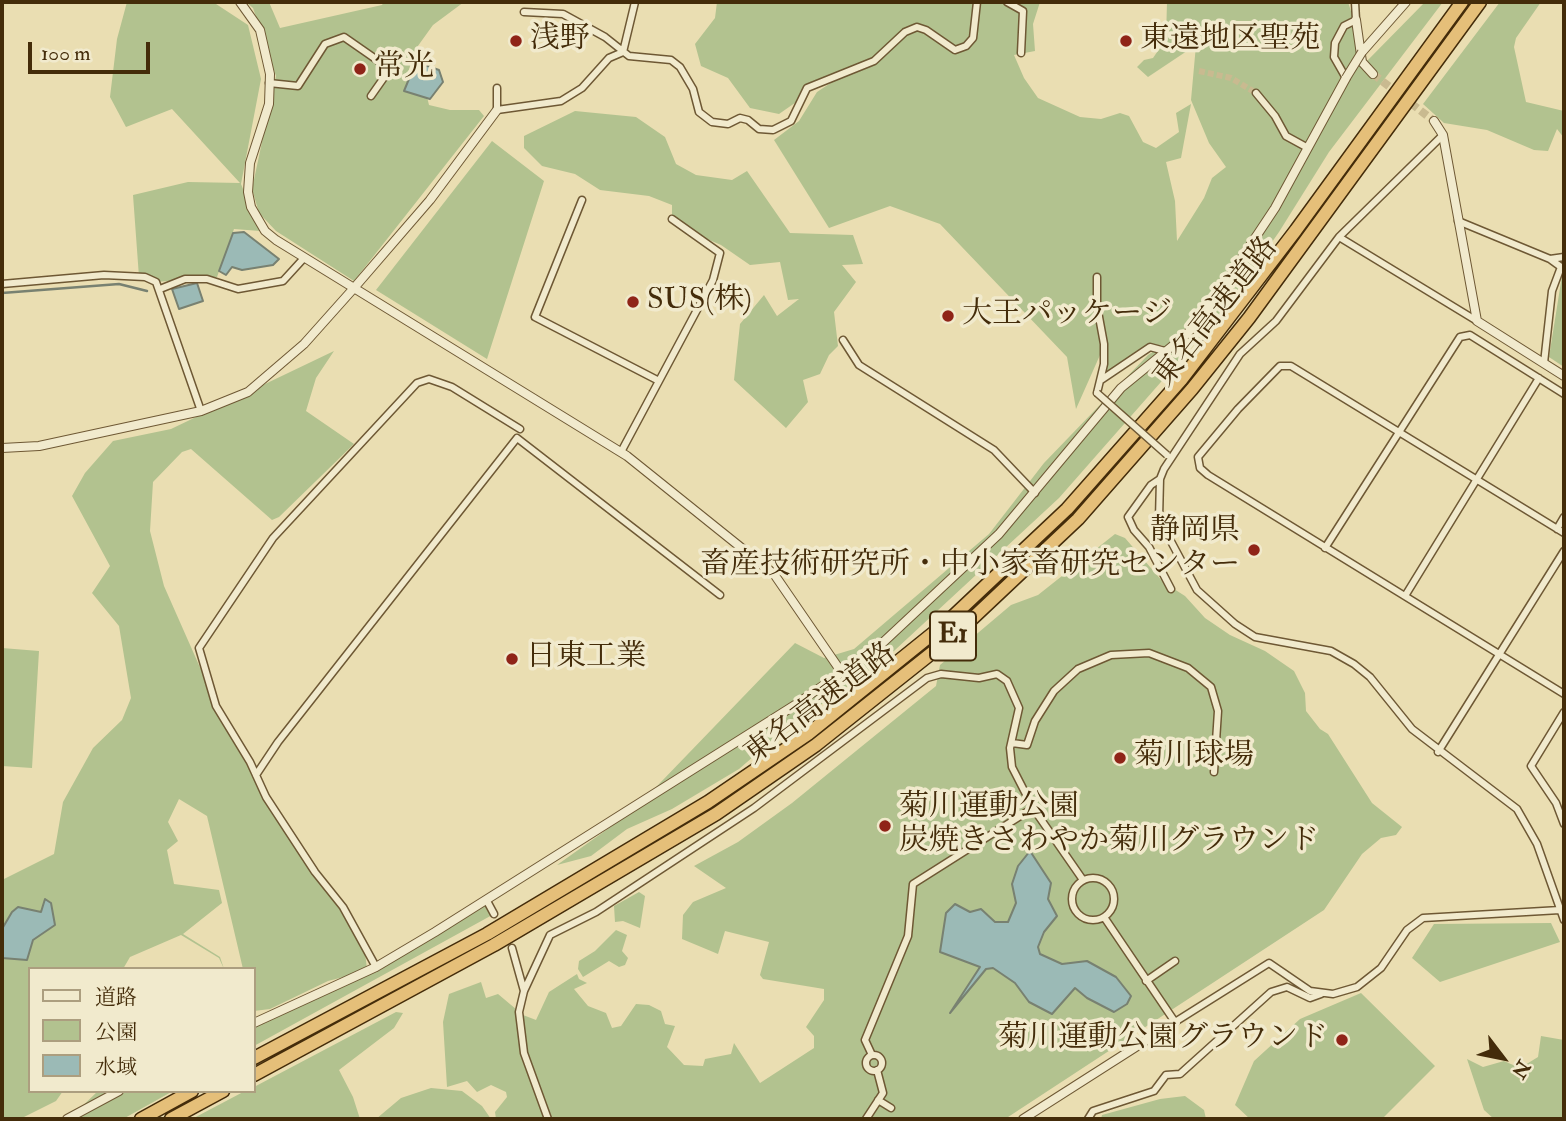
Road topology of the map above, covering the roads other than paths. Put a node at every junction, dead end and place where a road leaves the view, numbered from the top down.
1 (240, 2) edge
2 (635, 2) edge
3 (977, 2) edge
4 (1007, 2) edge
5 (1355, 2) edge
6 (1406, 2) edge
7 (1462, 2) edge
8 (1480, 2) edge
9 (524, 12) dead end
10 (1356, 20) junction
11 (623, 52) junction
12 (1021, 53) dead end
13 (1373, 74) tunnel mouth
14 (1346, 78) junction
15 (269, 83) junction
16 (497, 88) dead end
17 (1256, 93) tunnel mouth
18 (371, 96) dead end
19 (497, 110) junction
20 (1434, 121) tunnel mouth
21 (1443, 135) junction
22 (1308, 148) junction
23 (582, 200) dead end
24 (672, 219) dead end
25 (1458, 221) junction
26 (1339, 237) junction
27 (1564, 257) edge
28 (304, 258) junction
29 (1550, 260) junction
30 (1097, 277) dead end
31 (2, 284) edge
32 (354, 288) junction
33 (160, 289) junction
34 (1477, 321) junction
35 (843, 340) dead end
36 (1165, 351) junction
37 (1544, 363) junction
38 (1564, 376) edge
39 (1539, 378) junction
40 (1101, 380) junction
41 (659, 381) junction
42 (1564, 394) edge
43 (201, 411) junction
44 (520, 429) dead end
45 (1401, 431) junction
46 (2, 448) edge
47 (621, 452) junction
48 (1169, 456) junction
49 (1476, 478) junction
50 (1160, 479) junction
51 (1035, 493) junction
52 (1564, 516) edge
53 (1557, 529) junction
54 (1564, 533) edge
55 (1325, 548) junction
56 (1564, 551) edge
57 (1171, 589) dead end
58 (720, 595) dead end
59 (1405, 596) junction
60 (1500, 654) junction
61 (842, 673) junction
62 (1564, 694) edge
63 (1564, 712) edge
64 (1012, 743) junction
65 (1438, 752) junction
66 (1214, 772) dead end
67 (256, 775) junction
68 (1033, 808) junction
69 (1564, 824) edge
70 (1083, 880) junction
71 (487, 901) junction
72 (1560, 910) junction
73 (494, 914) dead end
74 (1104, 917) junction
75 (1564, 920) edge
76 (512, 948) dead end
77 (1175, 961) dead end
78 (376, 967) junction
79 (1146, 981) junction
80 (523, 991) junction
81 (1321, 994) junction
82 (256, 1022) edge
83 (1175, 1022) junction
84 (872, 1055) junction
85 (256, 1057) edge
86 (877, 1070) junction
87 (256, 1073) edge
88 (115, 1093) edge
89 (188, 1093) edge
90 (219, 1093) edge
91 (878, 1100) junction
92 (891, 1108) dead end
93 (67, 1119) edge
94 (141, 1119) edge
95 (171, 1119) edge
96 (548, 1119) edge
97 (866, 1119) edge
98 (1023, 1119) edge
99 (1088, 1119) edge

1 - 15 street
2 - 11 street
3 - 11 street
4 - 12 street
5 - 10 street
6 - 14 street, bridge
7 - 85 highway, 東名高速道路 / E1
8 - 87 highway, 東名高速道路 / E1
9 - 11 street
10 - 13 street
10 - 14 street
11 - 19 street
14 - 22 street
15 - 18 street
15 - 28 street
16 - 19 street
17 - 22 street
19 - 32 street
20 - 21 street
21 - 25 street
21 - 26 street
22 - 36 street
23 - 41 street
24 - 41 street
25 - 29 street
25 - 34 street
26 - 34 street
26 - 48 street
27 - 29 street
28 - 32 street
28 - 33 street
29 - 37 street
30 - 40 street
31 - 33 street
32 - 43 street
32 - 47 street
33 - 43 street
34 - 37 street
35 - 51 street
36 - 40 street
36 - 51 street
37 - 38 street
39 - 42 street
39 - 45 street
39 - 49 street
40 - 48 street, bridge
41 - 47 street
43 - 46 street
44 - 67 street
45 - 49 street
45 - 55 street
45 - 55 street
47 - 61 street
48 - 50 street
49 - 53 street
49 - 59 street
50 - 57 street
50 - 65 street
51 - 61 street
52 - 53 street
53 - 54 street
55 - 59 street
56 - 60 street
58 - 67 street
59 - 60 street
60 - 62 street
60 - 65 street
61 - 71 street
63 - 69 street
64 - 66 street
64 - 68 street
64 - 80 street
65 - 72 street
67 - 78 street
68 - 70 street
68 - 84 street
70 - 74 street
70 - 74 street
71 - 73 street
71 - 78 street
72 - 75 street
72 - 81 street
74 - 79 street
76 - 80 street
77 - 79 street
78 - 82 street
79 - 83 street
80 - 96 street
81 - 83 street
81 - 99 street
83 - 98 street
84 - 86 street
84 - 86 street
86 - 91 street
88 - 93 street
89 - 94 highway
90 - 95 highway
91 - 92 street
91 - 97 street

